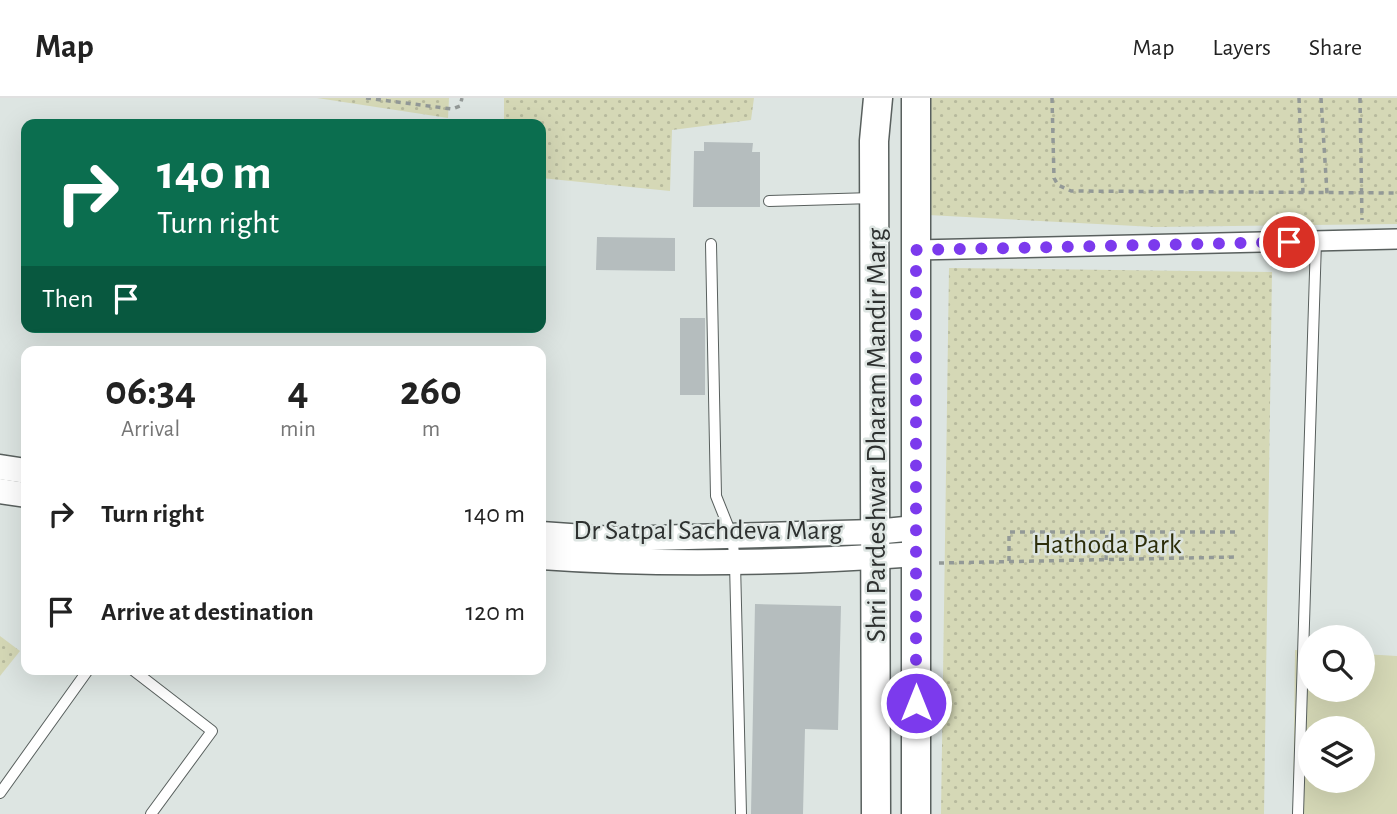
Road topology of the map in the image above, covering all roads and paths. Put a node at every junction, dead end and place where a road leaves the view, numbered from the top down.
1 (366, 98) edge
2 (462, 98) edge
3 (878, 98) edge
4 (916, 98) edge
5 (1052, 98) edge
6 (1299, 98) edge
7 (1321, 98) edge
8 (1360, 98) edge
9 (1303, 193) junction
10 (1327, 193) junction
11 (1397, 193) edge
12 (1361, 194) junction
13 (874, 198) junction
14 (769, 201) dead end
15 (1397, 239) edge
16 (1363, 240) junction
17 (1316, 241) junction
18 (711, 244) dead end
19 (916, 250) junction
20 (0, 467) edge
21 (21, 470) edge
22 (0, 491) edge
23 (21, 494) edge
24 (1107, 531) junction
25 (1236, 532) dead end
26 (546, 534) edge
27 (732, 536) junction
28 (875, 545) junction
29 (916, 549) junction
30 (546, 557) edge
31 (1236, 557) dead end
32 (1106, 560) junction
33 (1009, 561) junction
34 (735, 563) junction
35 (84, 675) edge
36 (139, 675) edge
37 (0, 793) edge
38 (151, 814) edge
39 (741, 814) edge
40 (876, 814) edge
41 (916, 814) edge
42 (1298, 814) edge

1 - 2 path
3 - 13 main road, Shri Pardeshwar Dharam Mandir Marg
4 - 19 main road, Shri Pardeshwar Dharam Mandir Marg
5 - 9 path
6 - 9 path
7 - 10 path
8 - 12 path
9 - 10 path
10 - 12 path
11 - 12 path
12 - 16 path
13 - 14 lane
13 - 28 main road, Shri Pardeshwar Dharam Mandir Marg
15 - 16 street
16 - 17 street
17 - 19 street
17 - 42 lane
18 - 27 lane
19 - 29 main road, Shri Pardeshwar Dharam Mandir Marg
20 - 21 street
22 - 23 street
24 - 25 path
24 - 32 path
24 - 33 path
26 - 27 street
27 - 28 street
27 - 34 lane
28 - 29 street, Dr Satpal Sachdeva Marg
28 - 34 street, Dr Satpal Sachdeva Marg
28 - 40 main road, Shri Pardeshwar Dharam Mandir Marg
29 - 33 path
29 - 41 main road, Shri Pardeshwar Dharam Mandir Marg
30 - 34 street, Dr Satpal Sachdeva Marg
31 - 32 path
32 - 33 path
34 - 39 lane
35 - 37 lane
36 - 38 lane

